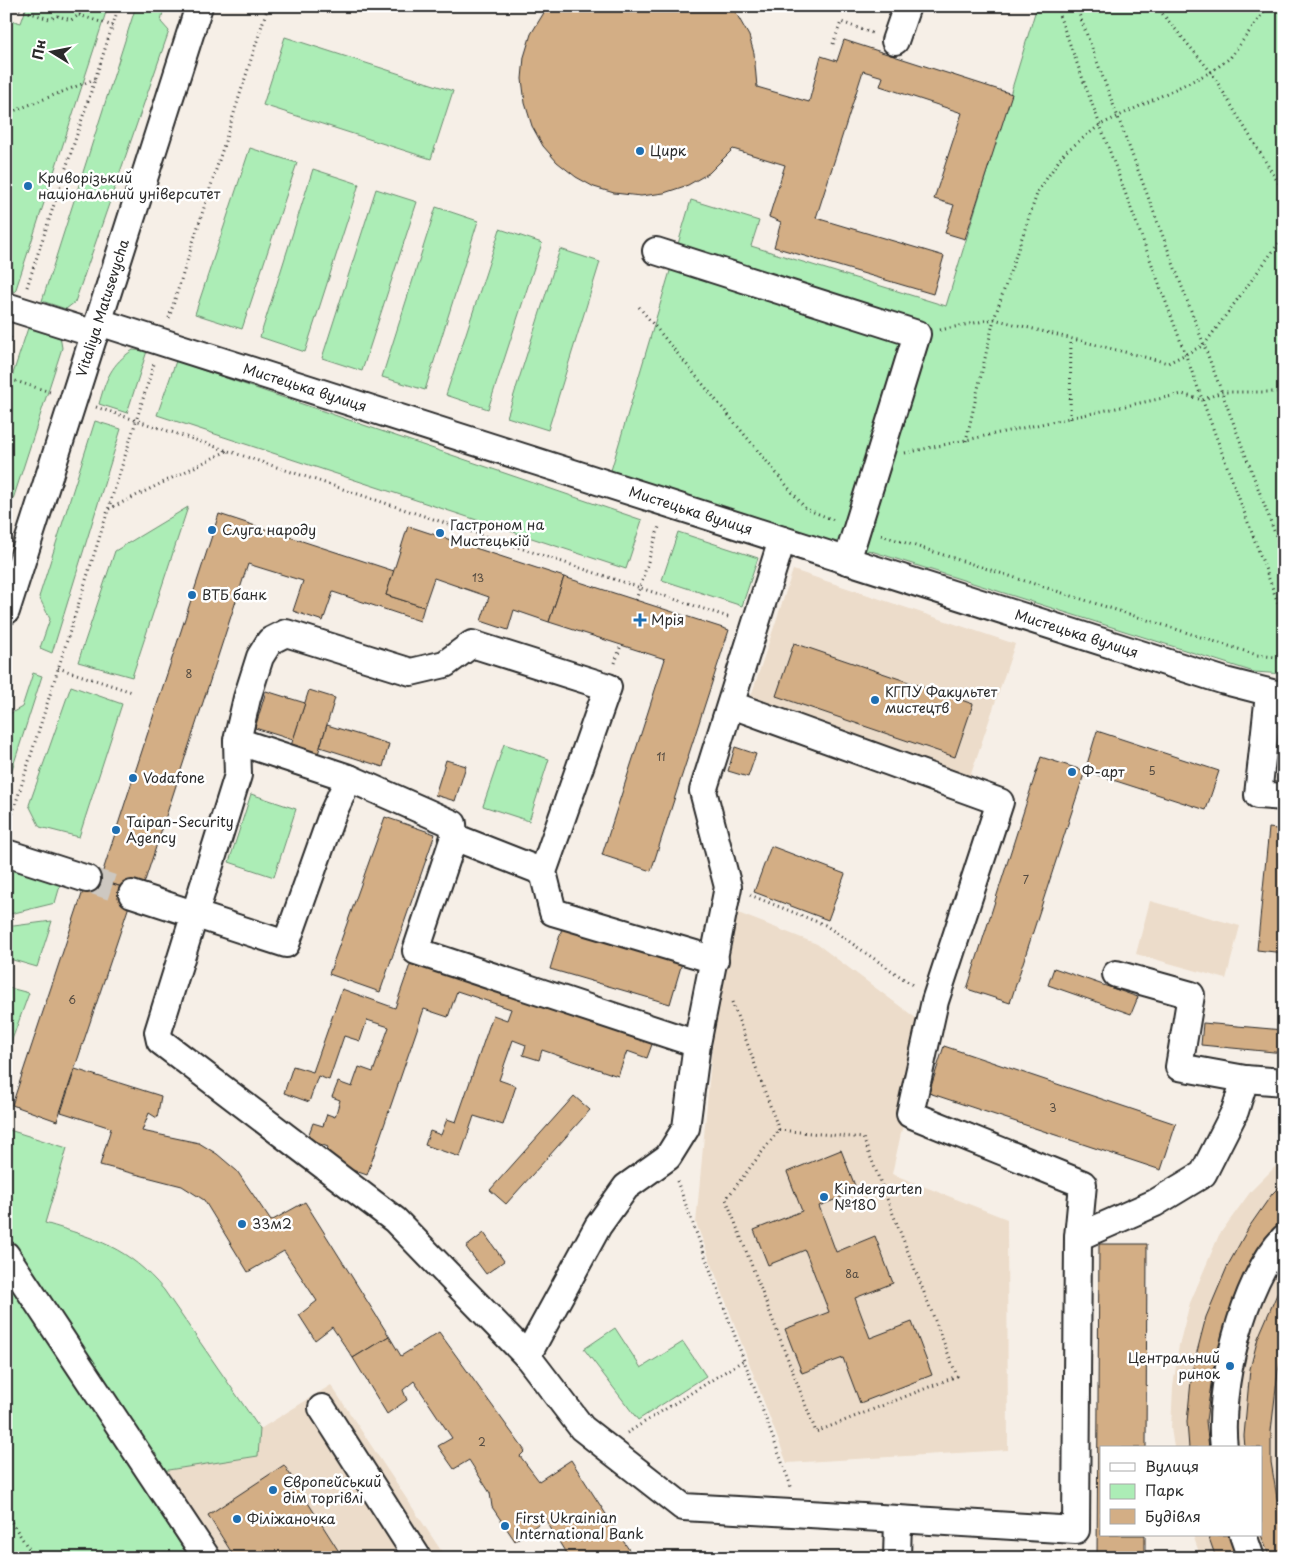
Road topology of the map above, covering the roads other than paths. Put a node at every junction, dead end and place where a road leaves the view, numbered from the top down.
1 (199, 6) edge
2 (907, 6) edge
3 (895, 41) road end
4 (656, 251) dead end
5 (13, 308) edge
6 (97, 328) junction
7 (782, 540) junction
8 (847, 561) junction
9 (6, 610) edge
10 (1276, 695) edge
11 (732, 705) junction
12 (237, 741) junction
13 (349, 778) junction
14 (1284, 797) edge
15 (454, 837) junction
16 (6, 853) edge
17 (543, 872) junction
18 (87, 879) tunnel mouth
19 (132, 894) tunnel mouth
20 (196, 914) junction
21 (715, 960) junction
22 (1116, 974) dead end
23 (697, 1044) junction
24 (1245, 1079) junction
25 (1284, 1082) edge
26 (1078, 1237) junction
27 (1284, 1238) edge
28 (6, 1255) edge
29 (527, 1356) junction
30 (322, 1408) dead end
31 (1224, 1446) edge
32 (898, 1518) junction
33 (1243, 1536) edge
34 (207, 1558) edge
35 (418, 1558) edge
36 (897, 1558) edge
37 (1251, 1558) edge

1 - 6 street, Vitaliya Matusevycha
2 - 3 street
4 - 8 street
5 - 6 street, Мистецька вулиця
6 - 7 street, Мистецька вулиця
6 - 9 street, Vitaliya Matusevycha
7 - 8 street, Мистецька вулиця
7 - 11 street
8 - 10 street, Мистецька вулиця
10 - 14 street
11 - 21 street
11 - 26 street
12 - 13 street
12 - 17 street
12 - 20 street
13 - 15 street
13 - 20 street
15 - 17 street
15 - 23 street
16 - 18 street
17 - 21 street
19 - 20 street
20 - 29 street
21 - 23 street
22 - 24 street
23 - 29 street
24 - 25 street
24 - 26 street
26 - 32 street
27 - 31 street
28 - 34 street
29 - 32 street
30 - 35 street
32 - 36 street
33 - 37 street

